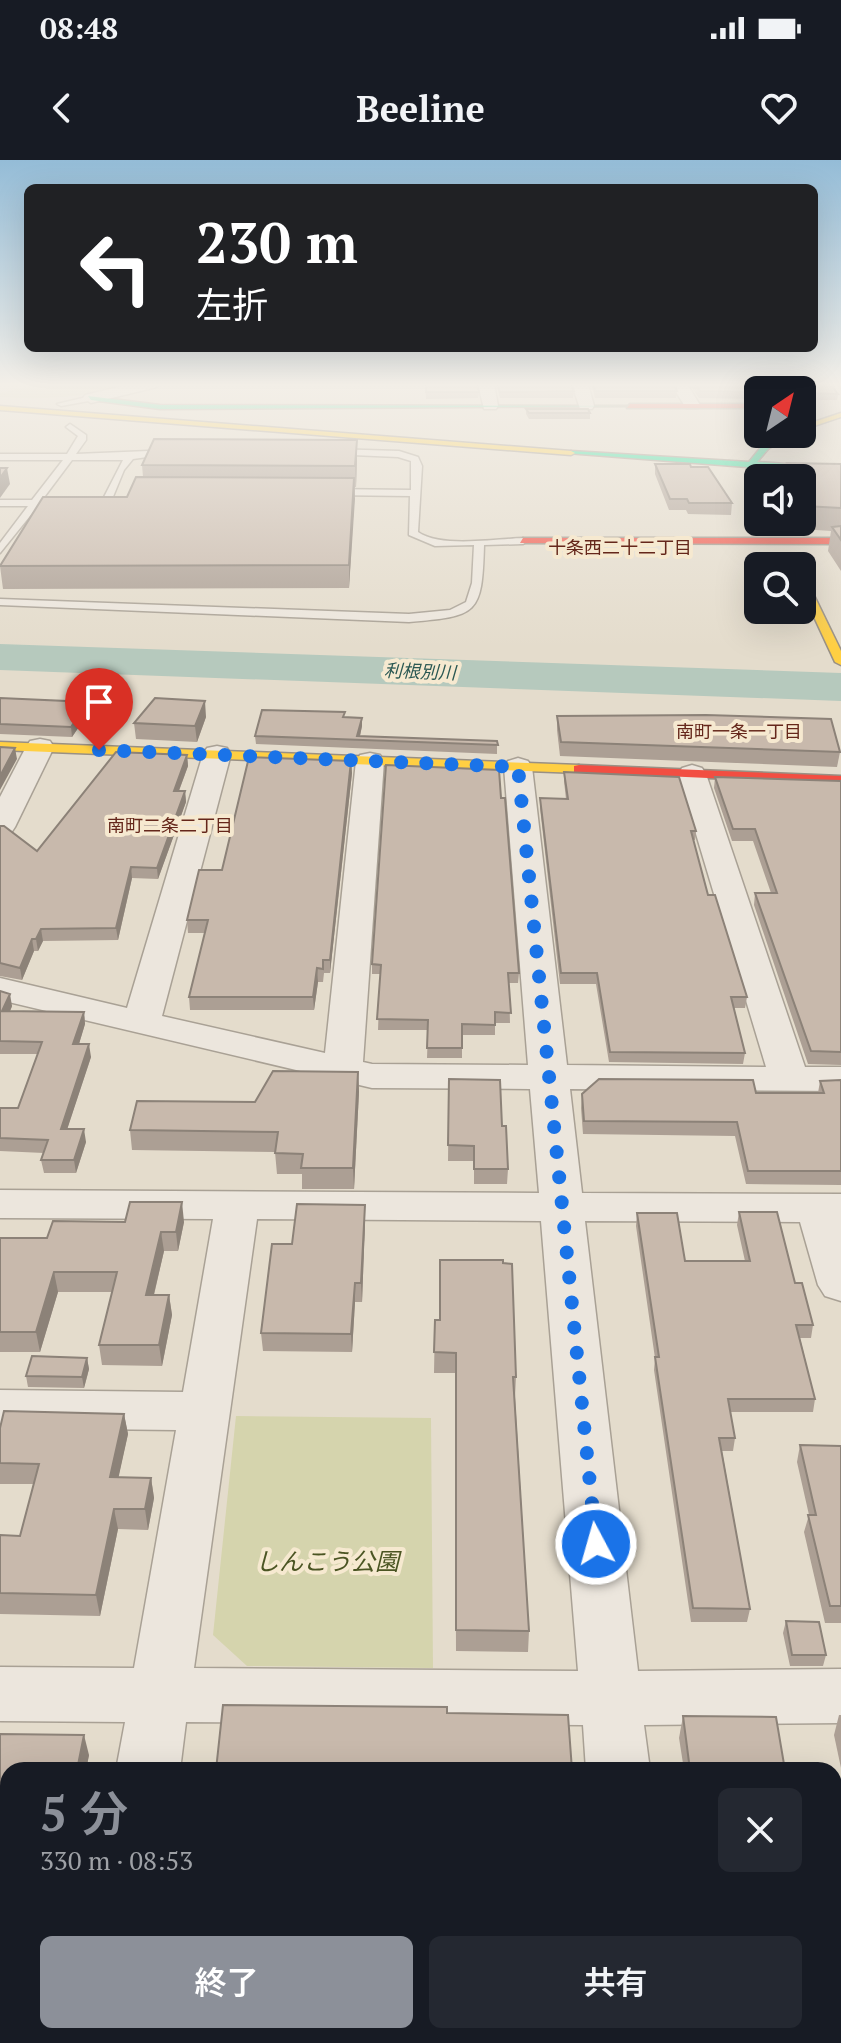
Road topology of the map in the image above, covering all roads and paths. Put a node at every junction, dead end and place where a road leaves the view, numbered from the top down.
1 (59, 472) edge
2 (119, 472) edge
3 (415, 472) edge
4 (113, 491) junction
5 (129, 491) edge
6 (320, 492) edge
7 (416, 493) junction
8 (0, 503) edge
9 (36, 503) junction
10 (776, 536) edge
11 (523, 541) joint
12 (779, 541) junction
13 (841, 541) edge
14 (479, 542) junction
15 (0, 550) edge
16 (785, 552) edge
17 (0, 602) edge
18 (816, 610) edge
19 (838, 656) edge
20 (0, 746) edge
21 (40, 747) junction
22 (217, 754) junction
23 (370, 761) junction
24 (518, 767) junction
25 (692, 774) junction
26 (841, 780) edge
27 (0, 827) edge
28 (0, 989) edge
29 (141, 1023) junction
30 (343, 1070) junction
31 (549, 1079) junction
32 (789, 1079) junction
33 (841, 1079) edge
34 (238, 1203) junction
35 (0, 1204) edge
36 (561, 1206) junction
37 (829, 1208) edge
38 (841, 1285) edge
39 (0, 1409) edge
40 (205, 1411) junction
41 (0, 1694) edge
42 (160, 1696) junction
43 (841, 1696) edge
44 (611, 1698) junction
45 (149, 1762) edge
46 (617, 1762) edge

1 - 9 lane
2 - 4 lane
3 - 7 lane
4 - 5 lane
4 - 9 lane
6 - 7 lane
7 - 14 lane
8 - 9 lane
9 - 15 lane
10 - 12 main road
11 - 12 main road
11 - 14 lane
12 - 13 main road
12 - 16 main road
14 - 17 lane
18 - 19 main road
20 - 21 main road
21 - 22 main road
21 - 27 street
22 - 23 main road
22 - 29 street
23 - 24 main road
23 - 30 street
24 - 25 main road
24 - 31 street
25 - 26 main road
25 - 32 street
28 - 29 street
29 - 30 street
30 - 31 street
31 - 32 street
31 - 36 street
32 - 33 street
34 - 35 street
34 - 36 street
34 - 40 street
36 - 37 street
36 - 44 street
37 - 38 street
39 - 40 street
40 - 42 street
41 - 42 street
42 - 44 street
42 - 45 street
43 - 44 street
44 - 46 street

